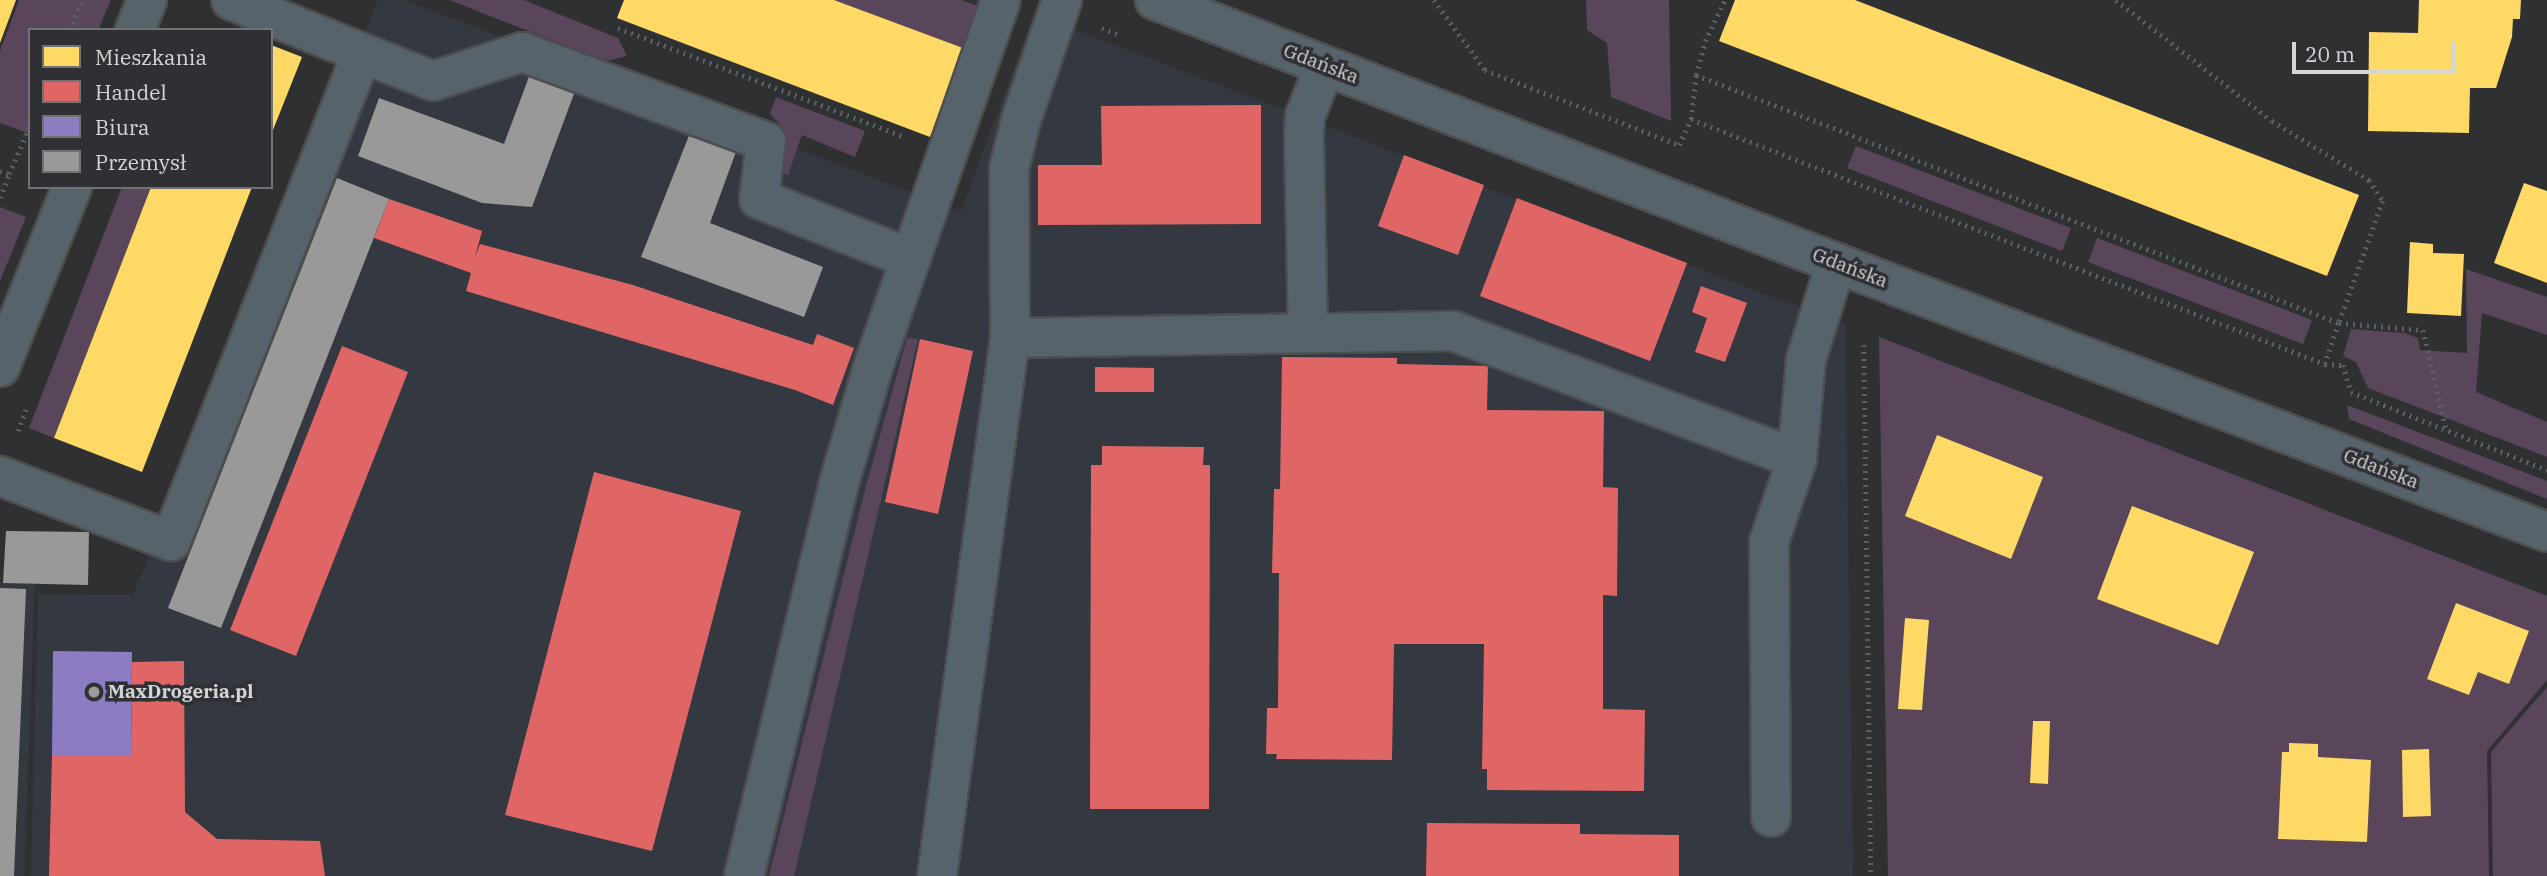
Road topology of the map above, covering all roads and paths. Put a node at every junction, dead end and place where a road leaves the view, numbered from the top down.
1 (82, 0) edge
2 (147, 0) edge
3 (230, 0) edge
4 (1001, 0) edge
5 (1062, 0) edge
6 (1155, 0) edge
7 (1434, 0) edge
8 (1725, 0) edge
9 (2116, 0) edge
10 (70, 28) edge
11 (136, 28) edge
12 (618, 28) dead end
13 (362, 53) junction
14 (1325, 66) junction
15 (1696, 75) junction
16 (1691, 119) junction
17 (28, 130) edge
18 (903, 136) dead end
19 (0, 171) edge
20 (9, 174) junction
21 (71, 189) edge
22 (0, 198) edge
23 (911, 259) junction
24 (1836, 263) junction
25 (2339, 323) junction
26 (1308, 332) junction
27 (1864, 332) dead end
28 (1010, 338) junction
29 (2325, 364) junction
30 (0, 367) edge
31 (2446, 429) junction
32 (1797, 459) junction
33 (2547, 470) edge
34 (0, 476) edge
35 (2547, 532) edge
36 (1771, 817) dead end
37 (744, 876) edge
38 (937, 876) edge
39 (1871, 876) edge

1 - 10 path
2 - 11 street
3 - 13 street
4 - 23 street
5 - 28 street
6 - 14 street, Gdańska
7 - 16 path
8 - 15 path
9 - 25 path
12 - 18 path
13 - 23 street
13 - 34 street
14 - 24 street, Gdańska
14 - 26 street
15 - 16 path
15 - 25 path
16 - 29 path
17 - 20 path
19 - 20 path
20 - 22 path
21 - 30 street
23 - 37 street
24 - 32 street
24 - 35 street, Gdańska
25 - 29 path
25 - 31 path
26 - 28 street
26 - 32 street
27 - 39 path
28 - 38 street
29 - 31 path
31 - 33 path
32 - 36 street

